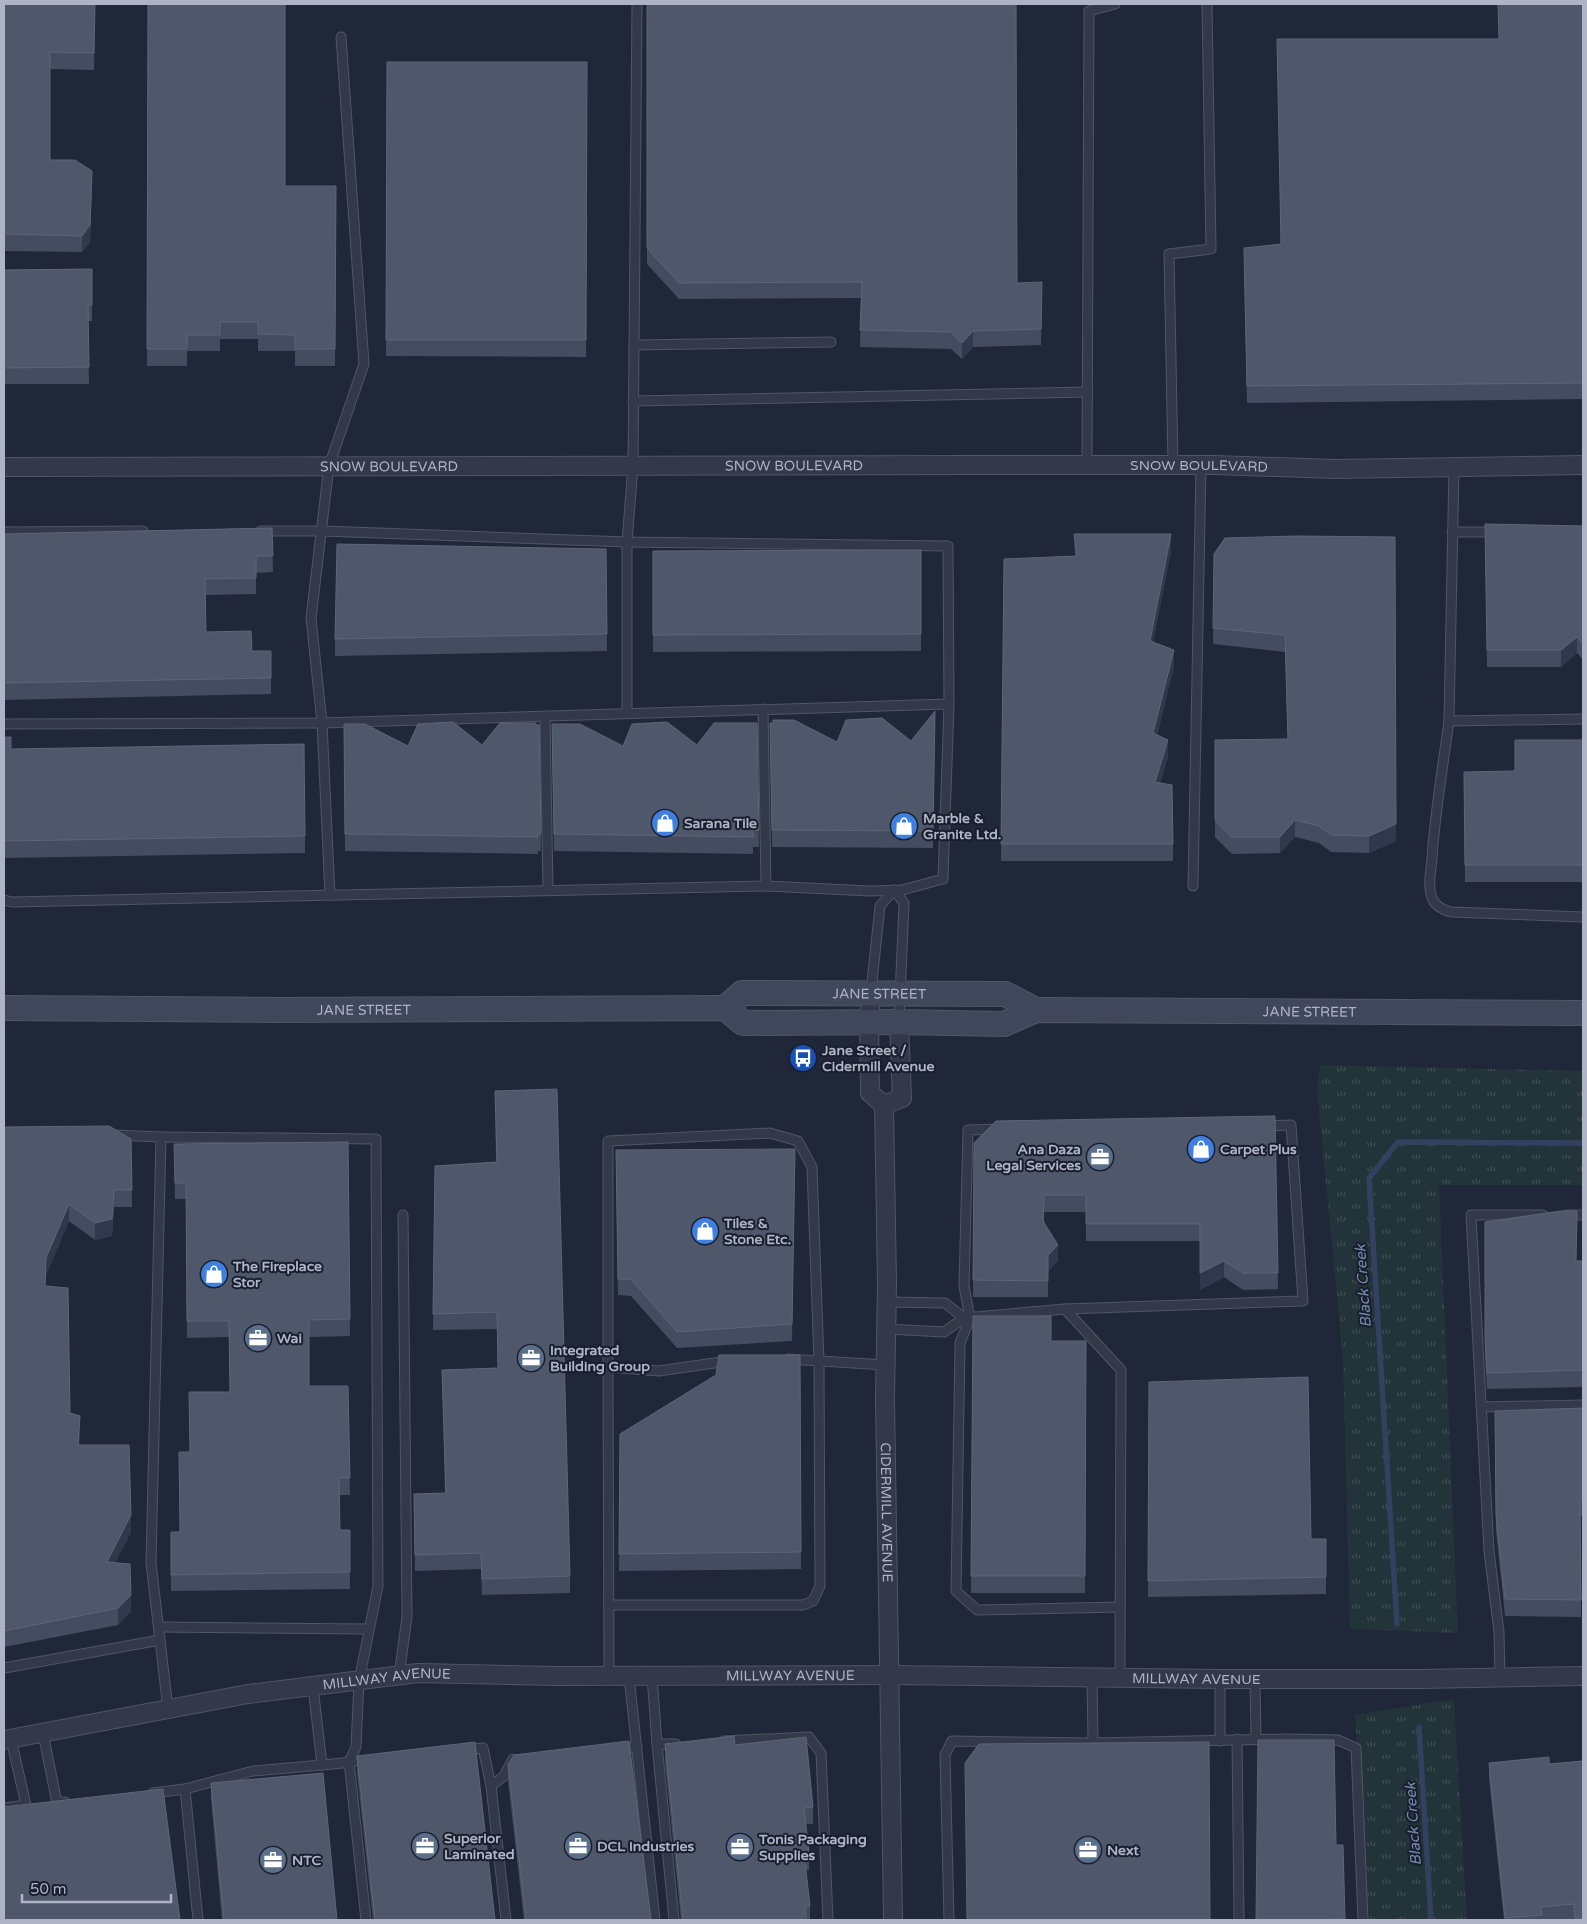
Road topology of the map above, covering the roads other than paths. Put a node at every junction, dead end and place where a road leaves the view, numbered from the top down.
1 (637, 4) edge
2 (1115, 4) edge
3 (1207, 4) edge
4 (341, 37) dead end
5 (832, 342) dead end
6 (634, 345) junction
7 (1088, 392) junction
8 (633, 401) junction
9 (1087, 465) junction
10 (1173, 465) junction
11 (1201, 465) junction
12 (1583, 465) edge
13 (329, 466) junction
14 (633, 466) junction
15 (4, 467) edge
16 (1454, 467) junction
17 (153, 531) edge
18 (252, 531) edge
19 (322, 531) junction
20 (4, 532) edge
21 (1452, 532) junction
22 (1508, 532) edge
23 (628, 542) junction
24 (949, 704) junction
25 (763, 710) junction
26 (627, 714) junction
27 (545, 716) junction
28 (1583, 718) edge
29 (1449, 720) junction
30 (322, 723) junction
31 (4, 724) edge
32 (766, 886) junction
33 (1193, 886) dead end
34 (548, 890) junction
35 (894, 890) junction
36 (330, 895) junction
37 (4, 900) edge
38 (1583, 917) edge
39 (871, 993) junction
40 (901, 993) junction
41 (4, 1008) edge
42 (725, 1008) junction
43 (1036, 1010) junction
44 (1583, 1013) edge
45 (869, 1022) junction
46 (899, 1022) junction
47 (884, 1105) junction
48 (1252, 1126) edge
49 (1007, 1129) edge
50 (102, 1135) edge
51 (161, 1137) junction
52 (403, 1215) dead end
53 (1583, 1215) edge
54 (887, 1302) junction
55 (1065, 1309) junction
56 (967, 1318) junction
57 (886, 1329) junction
58 (781, 1358) edge
59 (734, 1361) edge
60 (818, 1361) junction
61 (885, 1365) junction
62 (608, 1368) junction
63 (1583, 1406) edge
64 (1481, 1407) junction
65 (609, 1605) junction
66 (1120, 1607) junction
67 (158, 1627) junction
68 (369, 1629) junction
69 (160, 1640) junction
70 (4, 1668) edge
71 (890, 1675) junction
72 (399, 1676) junction
73 (609, 1676) junction
74 (629, 1676) junction
75 (652, 1676) junction
76 (1583, 1676) edge
77 (1092, 1677) junction
78 (1120, 1677) junction
79 (1500, 1678) junction
80 (1220, 1679) junction
81 (1255, 1679) junction
82 (359, 1681) junction
83 (313, 1687) junction
84 (168, 1710) junction
85 (43, 1733) junction
86 (1237, 1739) junction
87 (1256, 1739) junction
88 (7, 1740) edge
89 (1220, 1741) junction
90 (714, 1742) edge
91 (1093, 1742) junction
92 (686, 1743) edge
93 (657, 1744) junction
94 (637, 1747) junction
95 (608, 1750) edge
96 (454, 1751) edge
97 (523, 1757) edge
98 (354, 1762) junction
99 (322, 1765) junction
100 (491, 1786) junction
101 (185, 1789) junction
102 (145, 1793) edge
103 (77, 1801) edge
104 (4, 1808) edge
105 (198, 1920) edge
106 (366, 1920) edge
107 (506, 1920) edge
108 (655, 1920) edge
109 (674, 1920) edge
110 (828, 1920) edge
111 (893, 1920) edge
112 (949, 1920) edge
113 (1239, 1920) edge
114 (1363, 1920) edge

1 - 6 lane
2 - 7 lane
3 - 10 lane
4 - 13 lane
5 - 6 lane
6 - 8 lane
7 - 8 lane
7 - 9 lane
8 - 14 lane
9 - 10 street, SNOW BOULEVARD
9 - 14 street, SNOW BOULEVARD
10 - 11 street, SNOW BOULEVARD
11 - 16 street, SNOW BOULEVARD
11 - 33 lane
12 - 16 street, SNOW BOULEVARD
13 - 14 street, SNOW BOULEVARD
13 - 15 street, SNOW BOULEVARD
13 - 19 lane
14 - 23 lane
16 - 21 lane
17 - 20 lane
18 - 19 lane
19 - 23 lane
19 - 30 lane
21 - 22 lane
21 - 29 lane
23 - 24 lane
23 - 26 lane
24 - 25 lane
24 - 35 lane
25 - 26 lane
25 - 32 lane
26 - 27 lane
27 - 30 lane
27 - 34 lane
28 - 29 lane
29 - 38 lane
30 - 31 lane
30 - 36 lane
32 - 34 lane
32 - 35 lane
34 - 36 lane
35 - 39 lane
35 - 40 lane
36 - 37 lane
39 - 40 main road, JANE STREET
39 - 42 main road, JANE STREET
39 - 45 street
40 - 43 main road, JANE STREET
40 - 46 lane
41 - 42 main road, JANE STREET
42 - 45 main road, JANE STREET
43 - 44 main road, JANE STREET
43 - 46 main road, JANE STREET
45 - 46 main road, JANE STREET
45 - 47 street
46 - 47 street
47 - 54 street, CIDERMILL AVENUE
48 - 55 lane
49 - 56 lane
50 - 51 lane
51 - 67 lane
51 - 68 lane
52 - 72 lane
53 - 64 lane
54 - 56 lane
54 - 57 street, CIDERMILL AVENUE
55 - 56 lane
55 - 66 lane
56 - 57 lane
56 - 66 lane
57 - 61 street, CIDERMILL AVENUE
58 - 60 lane
59 - 62 lane
60 - 61 lane
60 - 62 lane
60 - 65 lane
61 - 71 street, CIDERMILL AVENUE
62 - 65 lane
63 - 64 lane
64 - 79 lane
65 - 73 lane
66 - 78 lane
67 - 68 lane
67 - 69 lane
68 - 82 lane
69 - 70 lane
69 - 84 lane
71 - 75 street, MILLWAY AVENUE
71 - 77 street, MILLWAY AVENUE
71 - 111 street, CIDERMILL AVENUE
72 - 73 street, MILLWAY AVENUE
72 - 82 street, MILLWAY AVENUE
73 - 74 street, MILLWAY AVENUE
74 - 75 street, MILLWAY AVENUE
74 - 94 lane
75 - 93 lane
76 - 79 street, MILLWAY AVENUE
77 - 78 street, MILLWAY AVENUE
77 - 91 lane
78 - 80 street, MILLWAY AVENUE
79 - 81 street, MILLWAY AVENUE
80 - 81 street, MILLWAY AVENUE
80 - 89 lane
81 - 87 lane
82 - 83 street, MILLWAY AVENUE
82 - 98 lane
83 - 84 street, MILLWAY AVENUE
83 - 99 lane
84 - 85 street, MILLWAY AVENUE
85 - 88 street, MILLWAY AVENUE
85 - 103 lane
86 - 87 lane
86 - 89 lane
86 - 113 lane
87 - 114 lane
88 - 104 lane
89 - 91 lane
90 - 110 lane
91 - 112 lane
92 - 93 lane
93 - 109 lane
94 - 95 lane
94 - 108 lane
96 - 100 lane
97 - 100 lane
98 - 99 lane
98 - 106 lane
99 - 101 lane
100 - 107 lane
101 - 102 lane
101 - 105 lane

